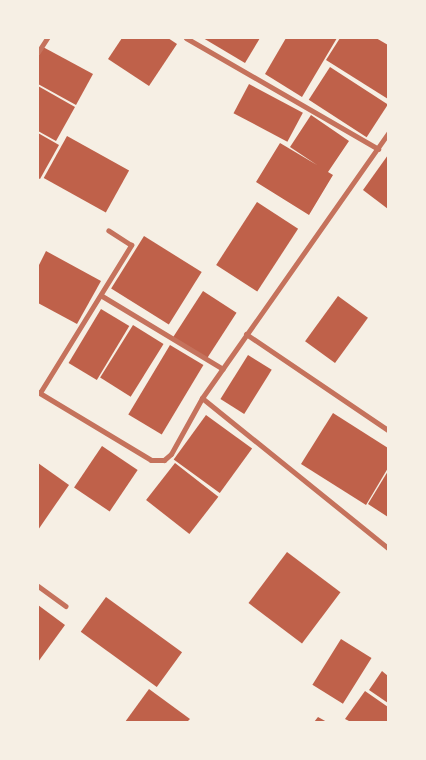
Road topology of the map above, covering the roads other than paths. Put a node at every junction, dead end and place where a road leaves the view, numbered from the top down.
1 (47, 38) edge
2 (186, 38) edge
3 (38, 52) edge
4 (388, 133) edge
5 (378, 149) junction
6 (108, 230) dead end
7 (102, 296) junction
8 (246, 334) junction
9 (223, 369) junction
10 (39, 392) edge
11 (202, 398) junction
12 (388, 430) edge
13 (388, 548) edge
14 (38, 586) edge
15 (66, 606) dead end

1 - 3 street
2 - 5 street
4 - 5 street
5 - 8 street
6 - 7 street
7 - 9 street
7 - 10 street
8 - 9 street
8 - 12 street
9 - 11 street
10 - 11 street
11 - 13 street
14 - 15 street

